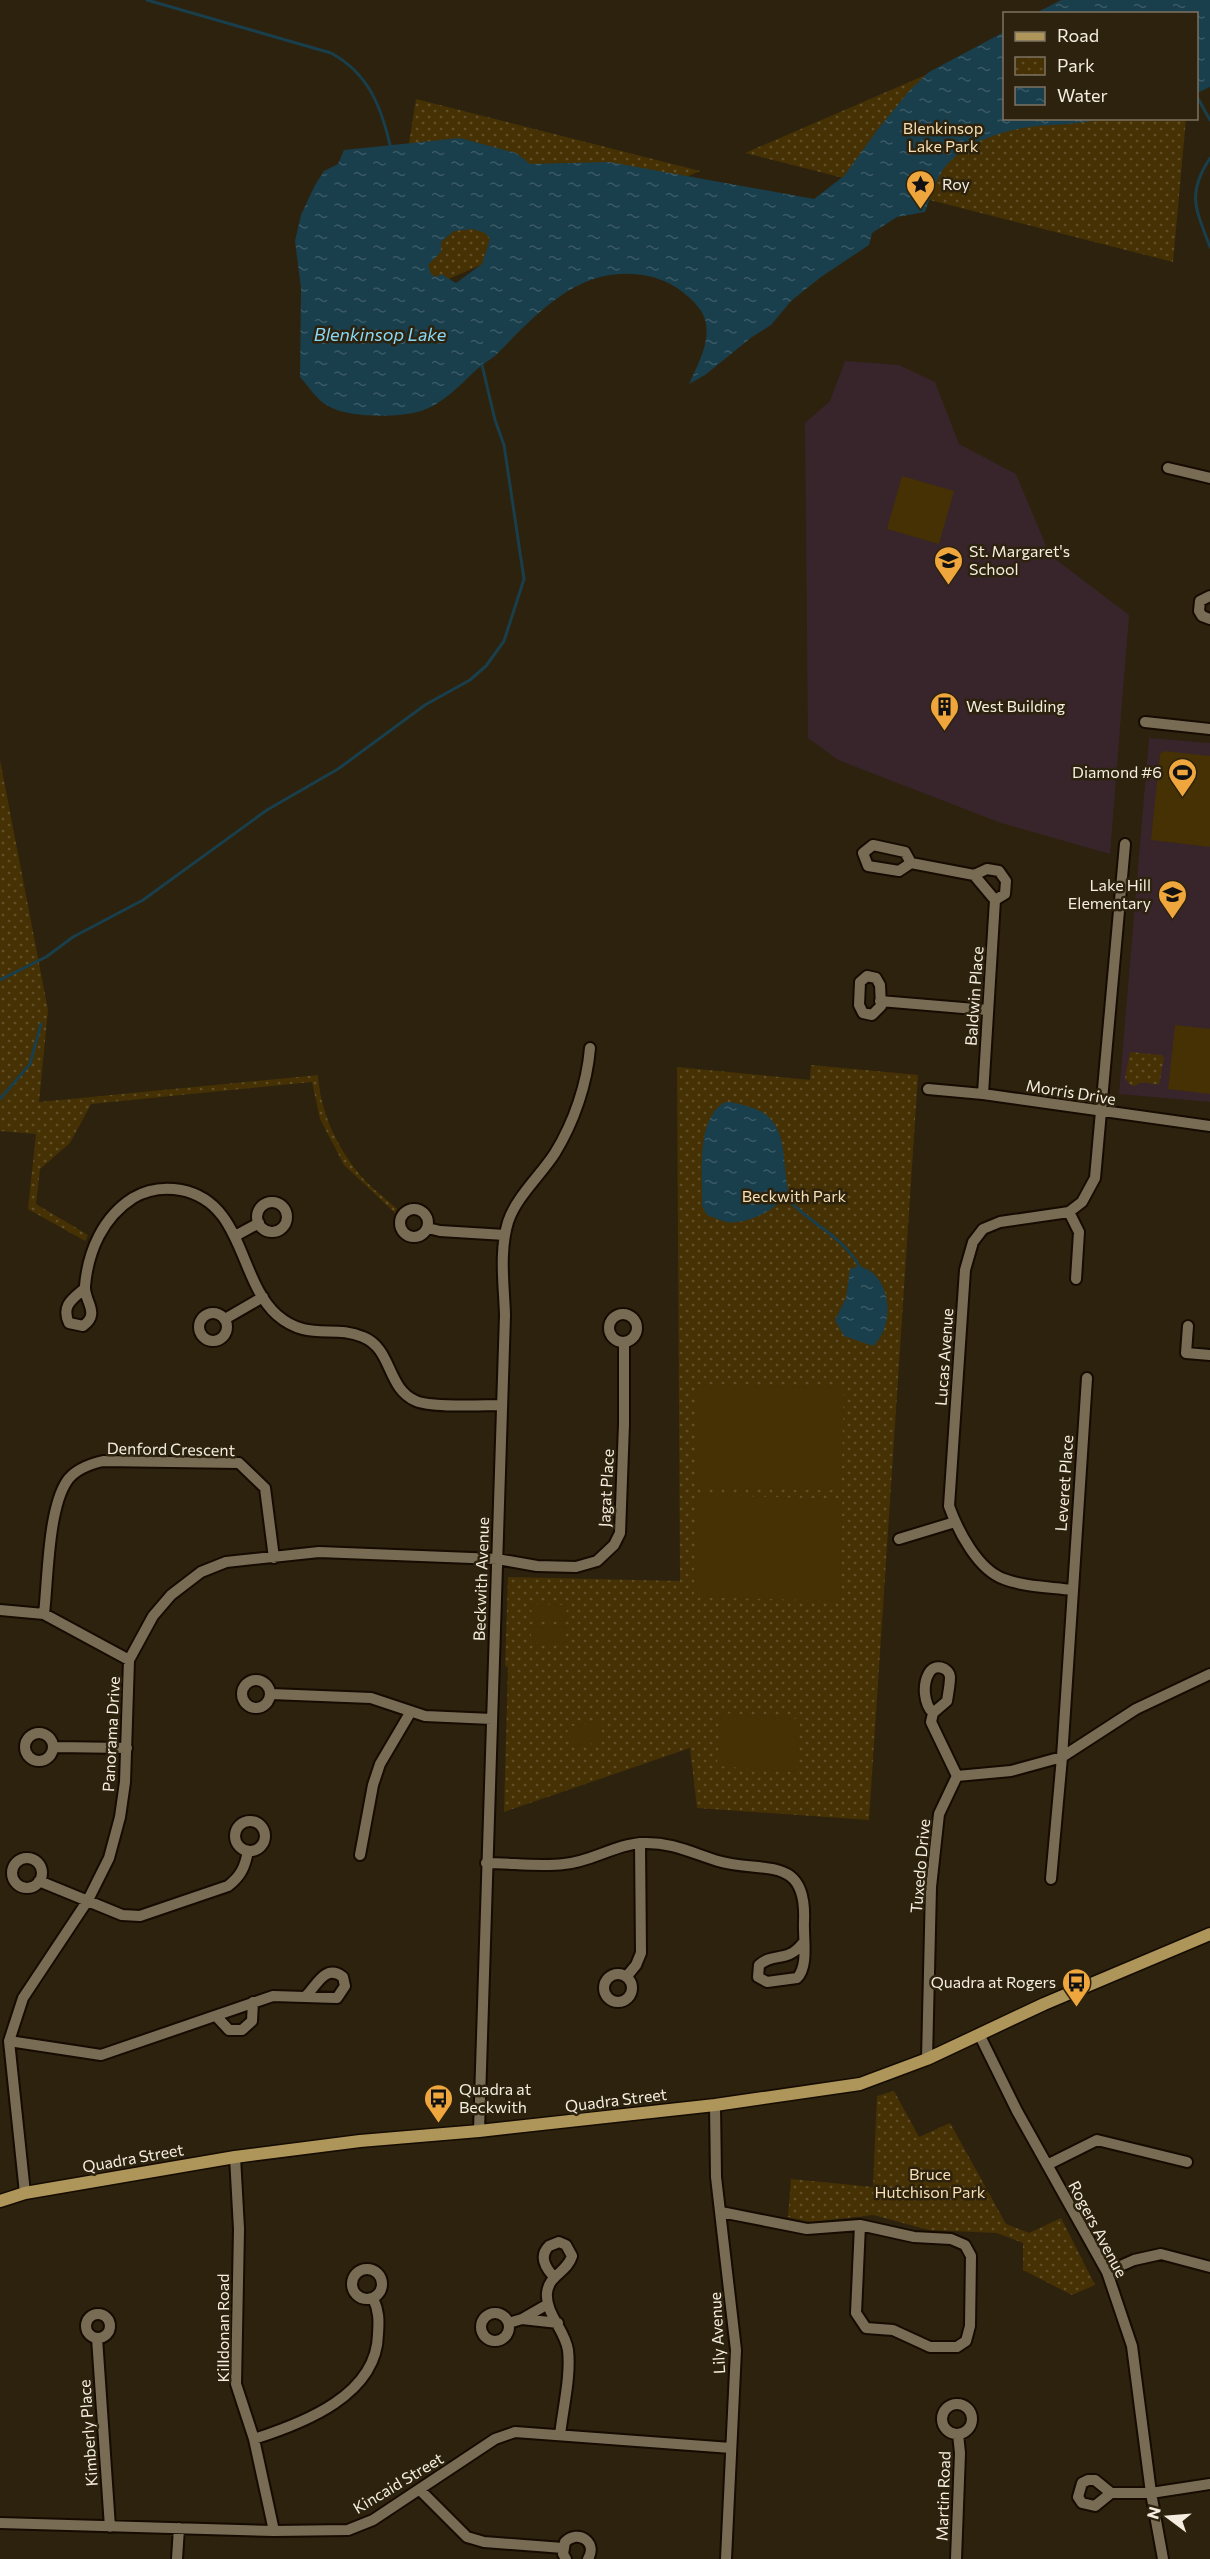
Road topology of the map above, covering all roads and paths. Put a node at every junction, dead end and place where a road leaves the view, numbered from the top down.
1 (1168, 468) dead end
2 (1210, 478) edge
3 (1210, 596) edge
4 (1210, 619) edge
5 (1145, 722) dead end
6 (1210, 729) edge
7 (1125, 844) dead end
8 (911, 863) dead end
9 (974, 875) junction
10 (995, 900) junction
11 (880, 1001) dead end
12 (987, 1010) junction
13 (590, 1048) dead end
14 (928, 1089) dead end
15 (984, 1094) junction
16 (1101, 1113) junction
17 (1210, 1126) edge
18 (1069, 1212) junction
19 (259, 1223) dead end
20 (428, 1228) dead end
21 (506, 1235) junction
22 (235, 1236) junction
23 (1076, 1279) dead end
24 (84, 1289) dead end
25 (263, 1298) junction
26 (225, 1319) dead end
27 (1188, 1326) dead end
28 (624, 1343) dead end
29 (1210, 1355) edge
30 (1087, 1378) dead end
31 (501, 1405) junction
32 (955, 1522) junction
33 (899, 1539) dead end
34 (274, 1558) junction
35 (496, 1559) junction
36 (1072, 1590) junction
37 (0, 1610) edge
38 (44, 1614) junction
39 (129, 1660) junction
40 (1210, 1674) edge
41 (271, 1694) dead end
42 (410, 1713) junction
43 (933, 1713) dead end
44 (492, 1719) junction
45 (54, 1747) dead end
46 (127, 1748) junction
47 (1062, 1757) junction
48 (957, 1776) junction
49 (640, 1843) junction
50 (248, 1851) dead end
51 (360, 1855) dead end
52 (486, 1863) junction
53 (1051, 1879) dead end
54 (39, 1881) dead end
55 (88, 1900) junction
56 (1210, 1934) edge
57 (802, 1944) junction
58 (627, 1976) dead end
59 (307, 1995) dead end
60 (253, 2002) junction
61 (216, 2016) junction
62 (979, 2034) junction
63 (9, 2041) junction
64 (927, 2059) junction
65 (715, 2105) junction
66 (479, 2132) junction
67 (235, 2157) junction
68 (1187, 2162) dead end
69 (1047, 2165) junction
70 (25, 2193) junction
71 (0, 2201) edge
72 (721, 2212) junction
73 (860, 2225) junction
74 (1210, 2267) edge
75 (1107, 2272) junction
76 (553, 2276) dead end
77 (373, 2298) dead end
78 (548, 2304) junction
79 (522, 2319) junction
80 (509, 2323) dead end
81 (558, 2323) junction
82 (97, 2338) dead end
83 (560, 2434) junction
84 (958, 2434) dead end
85 (254, 2439) junction
86 (731, 2448) junction
87 (1210, 2484) edge
88 (420, 2490) junction
89 (1111, 2493) dead end
90 (1151, 2493) junction
91 (0, 2523) edge
92 (110, 2526) junction
93 (179, 2528) junction
94 (274, 2531) junction
95 (564, 2553) edge
96 (177, 2559) edge
97 (588, 2559) edge
98 (726, 2559) edge
99 (956, 2559) edge
100 (1163, 2559) edge

1 - 2 street
3 - 4 street
5 - 6 street
7 - 16 street
8 - 9 street, Baldwin Place
9 - 10 street
9 - 10 street, Baldwin Place
10 - 12 street, Baldwin Place
11 - 12 street
12 - 15 street, Baldwin Place
13 - 21 street, Beckwith Avenue
14 - 15 street, Morris Drive
15 - 16 street, Morris Drive
16 - 17 street, Morris Drive
16 - 18 street
18 - 23 street
18 - 32 street, Lucas Avenue
19 - 22 street
20 - 21 street
21 - 31 street, Beckwith Avenue
22 - 24 street
22 - 25 street
25 - 26 street
25 - 31 street
27 - 29 street
28 - 35 street, Jagat Place
30 - 36 street, Leveret Place
31 - 35 street, Beckwith Avenue
32 - 33 street
32 - 36 street, Lucas Avenue
34 - 35 street, Panorama Drive
34 - 38 street, Denford Crescent
34 - 39 street, Panorama Drive
35 - 44 street, Beckwith Avenue
36 - 47 street
37 - 38 street
38 - 39 street
39 - 46 street, Panorama Drive
40 - 47 street
41 - 42 street
42 - 44 street
42 - 51 street
43 - 48 street
44 - 52 street, Beckwith Avenue
45 - 46 street
46 - 55 street, Panorama Drive
47 - 48 street
47 - 53 street
48 - 64 street, Tuxedo Drive
49 - 52 street
49 - 57 street
49 - 58 street
50 - 55 street
52 - 66 street, Beckwith Avenue
54 - 55 street
55 - 63 street, Panorama Drive
56 - 62 main road, Quadra Street
57 - 57 street
59 - 60 street
60 - 61 street
60 - 61 street
61 - 63 street
62 - 64 main road, Quadra Street
62 - 69 street, Rogers Avenue
63 - 70 street, Panorama Drive
64 - 65 main road, Quadra Street
65 - 66 main road, Quadra Street
65 - 72 street, Lily Avenue
66 - 67 main road, Quadra Street
67 - 70 main road, Quadra Street
67 - 85 street, Killdonan Road
68 - 69 street
69 - 75 street, Rogers Avenue
70 - 71 main road, Quadra Street
72 - 73 street
72 - 86 street, Lily Avenue
73 - 73 street
74 - 75 street
75 - 90 street, Rogers Avenue
76 - 78 street
77 - 85 street
78 - 79 street
78 - 81 street
79 - 80 street
79 - 81 street
81 - 83 street
82 - 92 street, Kimberly Place
83 - 86 street, Kincaid Street
83 - 88 street, Kincaid Street
84 - 99 street, Martin Road
85 - 94 street, Killdonan Road
86 - 98 street, Lily Avenue
87 - 90 street
88 - 94 street, Kincaid Street
88 - 95 street
89 - 90 street
90 - 100 street, Rogers Avenue
91 - 92 street, Kincaid Street
92 - 93 street, Kincaid Street
93 - 94 street, Kincaid Street
93 - 96 street
95 - 97 street

